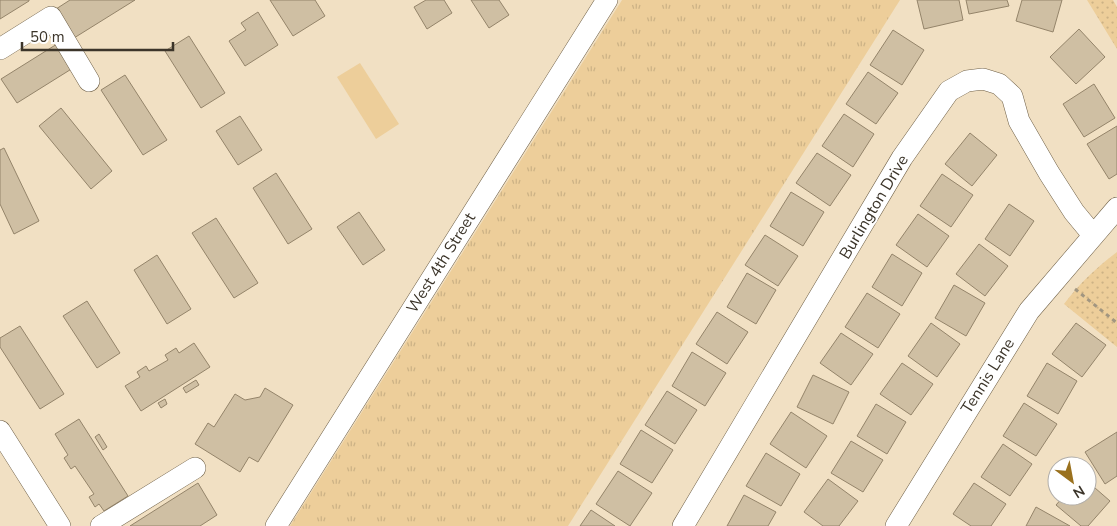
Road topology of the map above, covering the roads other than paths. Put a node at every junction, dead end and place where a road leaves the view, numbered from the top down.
1 (607, 0) edge
2 (0, 49) edge
3 (89, 81) dead end
4 (1117, 208) edge
5 (1117, 227) edge
6 (1093, 235) junction
7 (0, 431) edge
8 (195, 468) dead end
9 (60, 526) edge
10 (101, 526) edge
11 (276, 526) edge
12 (683, 526) edge
13 (896, 526) edge

1 - 11 street, West 4th Street
2 - 3 street
4 - 6 street, Tennis Lane
5 - 6 street
6 - 12 street, Burlington Drive
6 - 13 street, Tennis Lane
7 - 9 street
8 - 10 street

